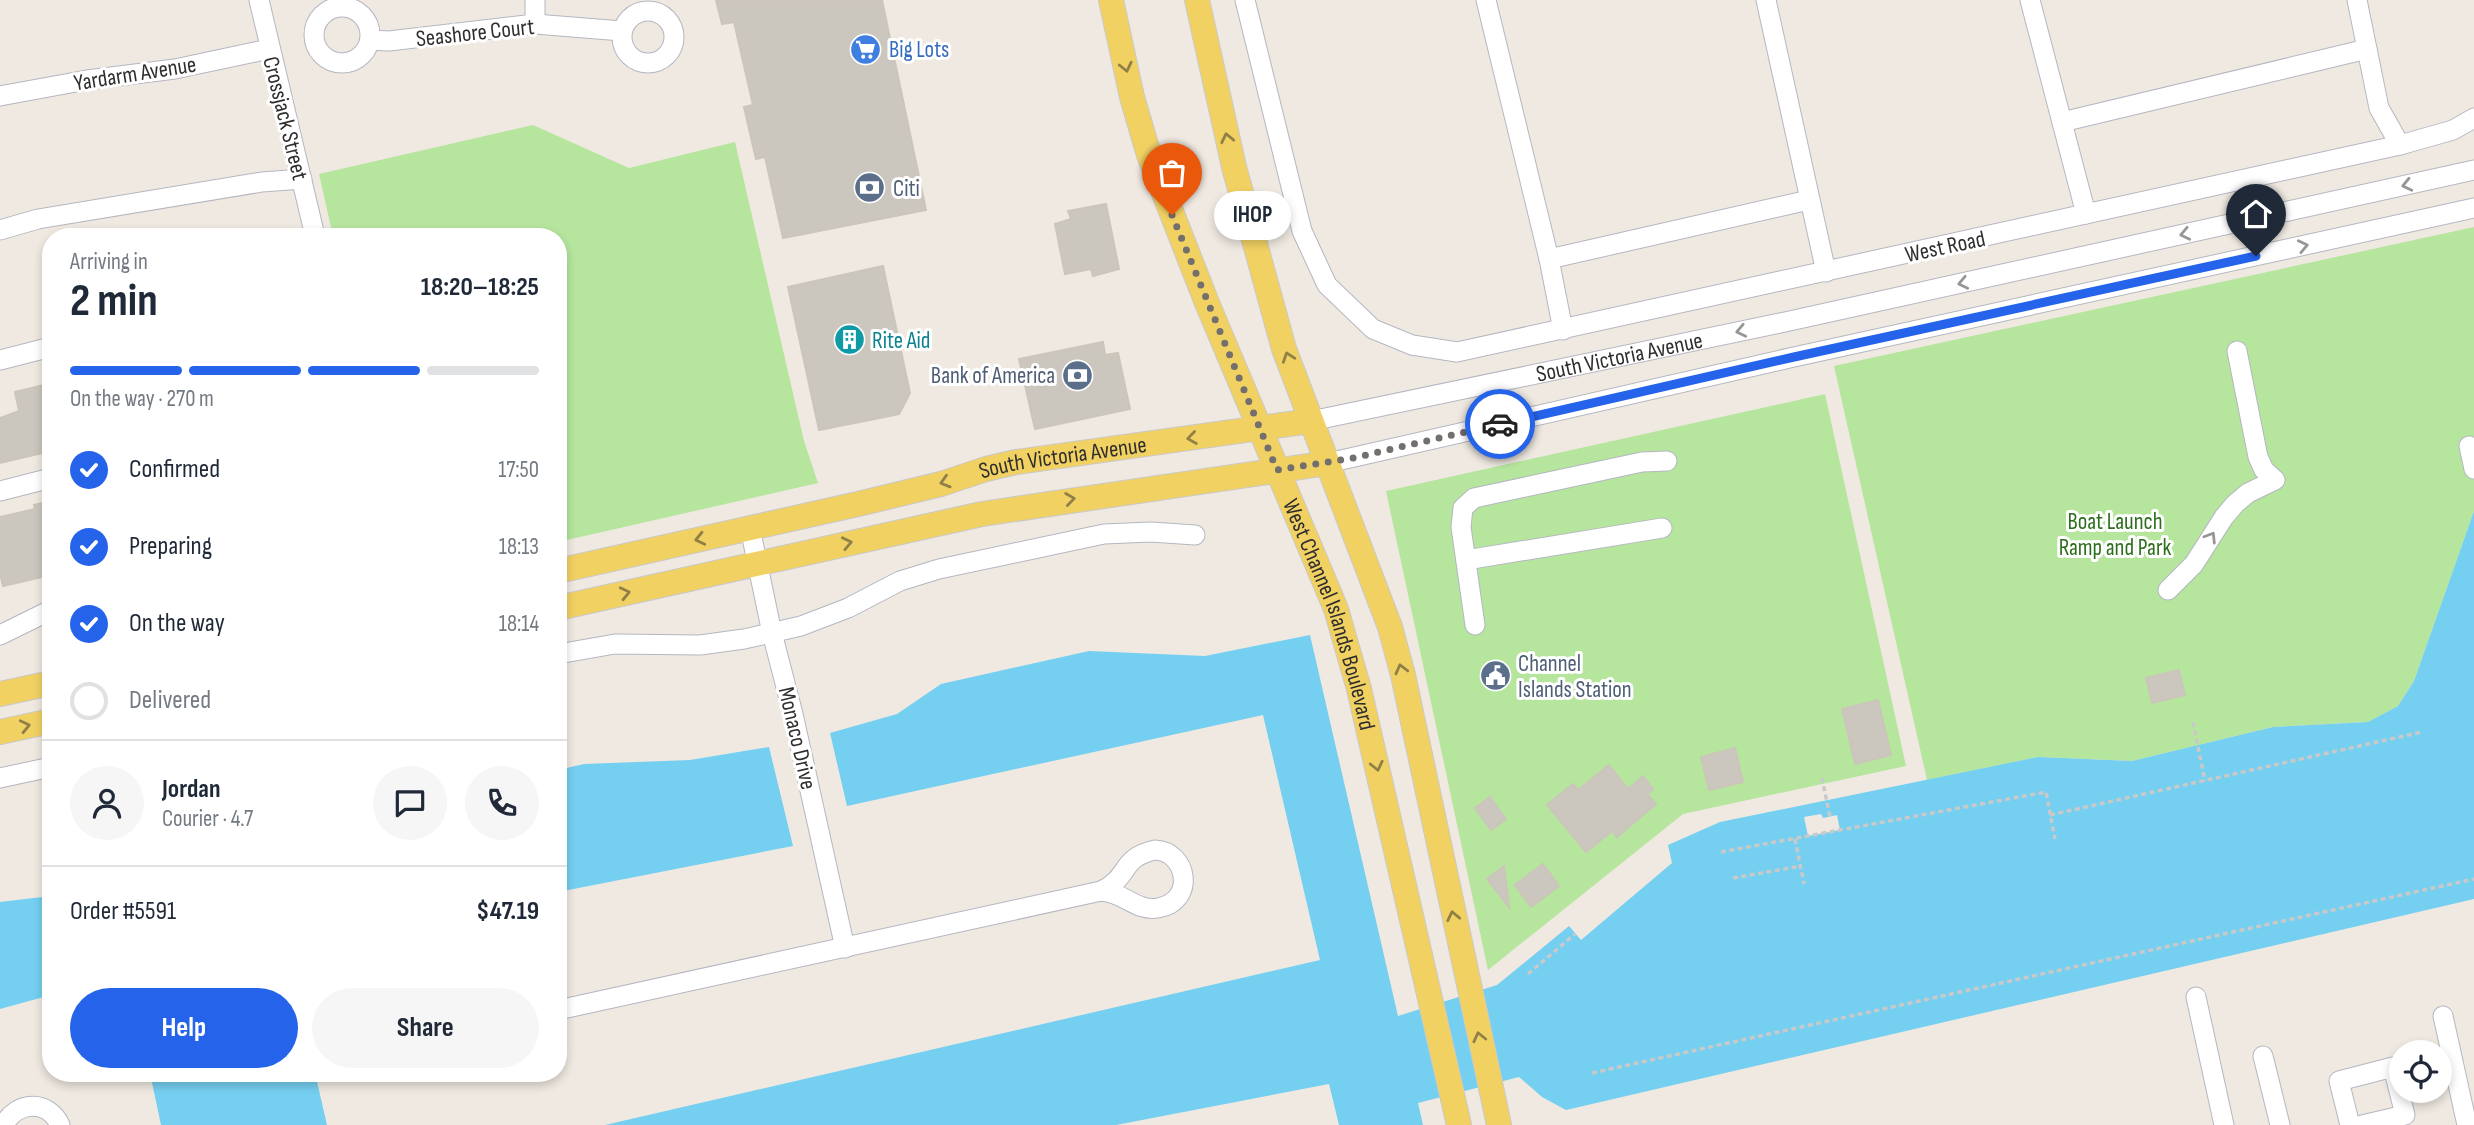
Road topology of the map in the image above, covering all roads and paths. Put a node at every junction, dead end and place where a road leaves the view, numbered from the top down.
1 (259, 0) edge
2 (535, 0) edge
3 (1111, 0) edge
4 (1196, 0) edge
5 (1245, 0) edge
6 (1486, 0) edge
7 (1766, 0) edge
8 (2030, 0) edge
9 (2357, 0) edge
10 (535, 24) junction
11 (622, 31) dead end
12 (370, 40) dead end
13 (269, 49) junction
14 (2367, 49) junction
15 (0, 96) edge
16 (2474, 118) edge
17 (2062, 122) junction
18 (2400, 145) junction
19 (2474, 170) edge
20 (302, 179) junction
21 (1809, 200) junction
22 (2474, 208) edge
23 (2086, 214) junction
24 (313, 228) edge
25 (0, 230) edge
26 (1549, 259) junction
27 (1826, 272) junction
28 (1563, 330) junction
29 (42, 348) edge
30 (2237, 351) dead end
31 (0, 360) edge
32 (1311, 421) junction
33 (1260, 428) junction
34 (2469, 446) dead end
35 (1667, 461) dead end
36 (1328, 463) junction
37 (1277, 470) junction
38 (2474, 470) edge
39 (42, 480) edge
40 (0, 491) edge
41 (750, 528) junction
42 (1662, 528) dead end
43 (1195, 535) dead end
44 (1466, 560) junction
45 (757, 563) junction
46 (567, 569) edge
47 (2168, 590) dead end
48 (567, 606) edge
49 (42, 614) edge
50 (1475, 625) dead end
51 (772, 633) junction
52 (0, 635) edge
53 (567, 652) edge
54 (42, 685) edge
55 (0, 694) edge
56 (2193, 722) dead end
57 (42, 723) edge
58 (0, 732) edge
59 (2422, 732) dead end
60 (42, 769) edge
61 (0, 778) edge
62 (1822, 778) dead end
63 (2205, 781) junction
64 (2050, 816) junction
65 (1830, 817) dead end
66 (1796, 839) junction
67 (2055, 839) dead end
68 (1721, 852) dead end
69 (1801, 866) junction
70 (1733, 878) dead end
71 (2474, 879) edge
72 (1804, 884) dead end
73 (1101, 891) dead end
74 (1576, 934) dead end
75 (845, 948) junction
76 (1528, 974) dead end
77 (2196, 997) dead end
78 (567, 1008) edge
79 (2443, 1016) dead end
80 (2263, 1056) dead end
81 (1592, 1073) dead end
82 (2372, 1124) edge
83 (4, 1125) edge
84 (60, 1125) edge
85 (1459, 1125) edge
86 (1499, 1125) edge
87 (2224, 1125) edge
88 (2280, 1125) edge
89 (2350, 1125) edge
90 (2467, 1125) edge

1 - 13 street, Crossjack Street
2 - 10 street
3 -> 33 main road, West Channel Islands Boulevard
32 -> 4 main road, West Channel Islands Boulevard
5 - 28 street, West Road
6 - 26 street
7 - 21 street
8 - 17 street
9 - 14 street
10 - 11 street, Seashore Court
10 - 12 street, Seashore Court
13 - 15 street, Yardarm Avenue
13 - 20 street, Crossjack Street
14 - 17 street
14 - 18 street
16 - 18 street, West Road
17 - 23 street
18 - 23 street, West Road
19 -> 32 street, South Victoria Avenue
20 - 24 street, Crossjack Street
20 - 25 street
21 - 26 street
21 - 27 street
36 -> 22 street, South Victoria Avenue
23 - 27 street, West Road
26 - 28 street
27 - 28 street, West Road
29 - 31 street
47 -> 30 street
32 - 33 main road, South Victoria Avenue
32 - 36 main road, West Channel Islands Boulevard
33 - 37 main road, West Channel Islands Boulevard
33 -> 41 main road, South Victoria Avenue
34 - 38 street
35 - 44 street
36 - 37 main road, South Victoria Avenue
86 -> 36 main road, West Channel Islands Boulevard
45 -> 37 main road, South Victoria Avenue
37 -> 85 main road, West Channel Islands Boulevard
39 - 40 street
41 - 45 street, Monaco Drive
41 -> 46 main road, South Victoria Avenue
42 - 44 street
43 - 51 street
44 - 50 street
48 -> 45 main road, South Victoria Avenue
45 - 51 street, Monaco Drive
49 - 52 street
51 - 53 street
51 - 75 street, Monaco Drive
54 - 55 main road
56 - 63 path
58 -> 57 main road
59 - 63 path
60 - 61 street
62 - 65 path
63 - 64 path
64 - 66 path
64 - 67 path
66 - 68 path
66 - 69 path
69 - 70 path
69 - 72 path
71 - 81 path
73 - 75 street
74 - 76 path
75 - 78 street
77 - 87 street
79 - 90 street
80 - 88 street
82 - 89 street
83 - 84 street

